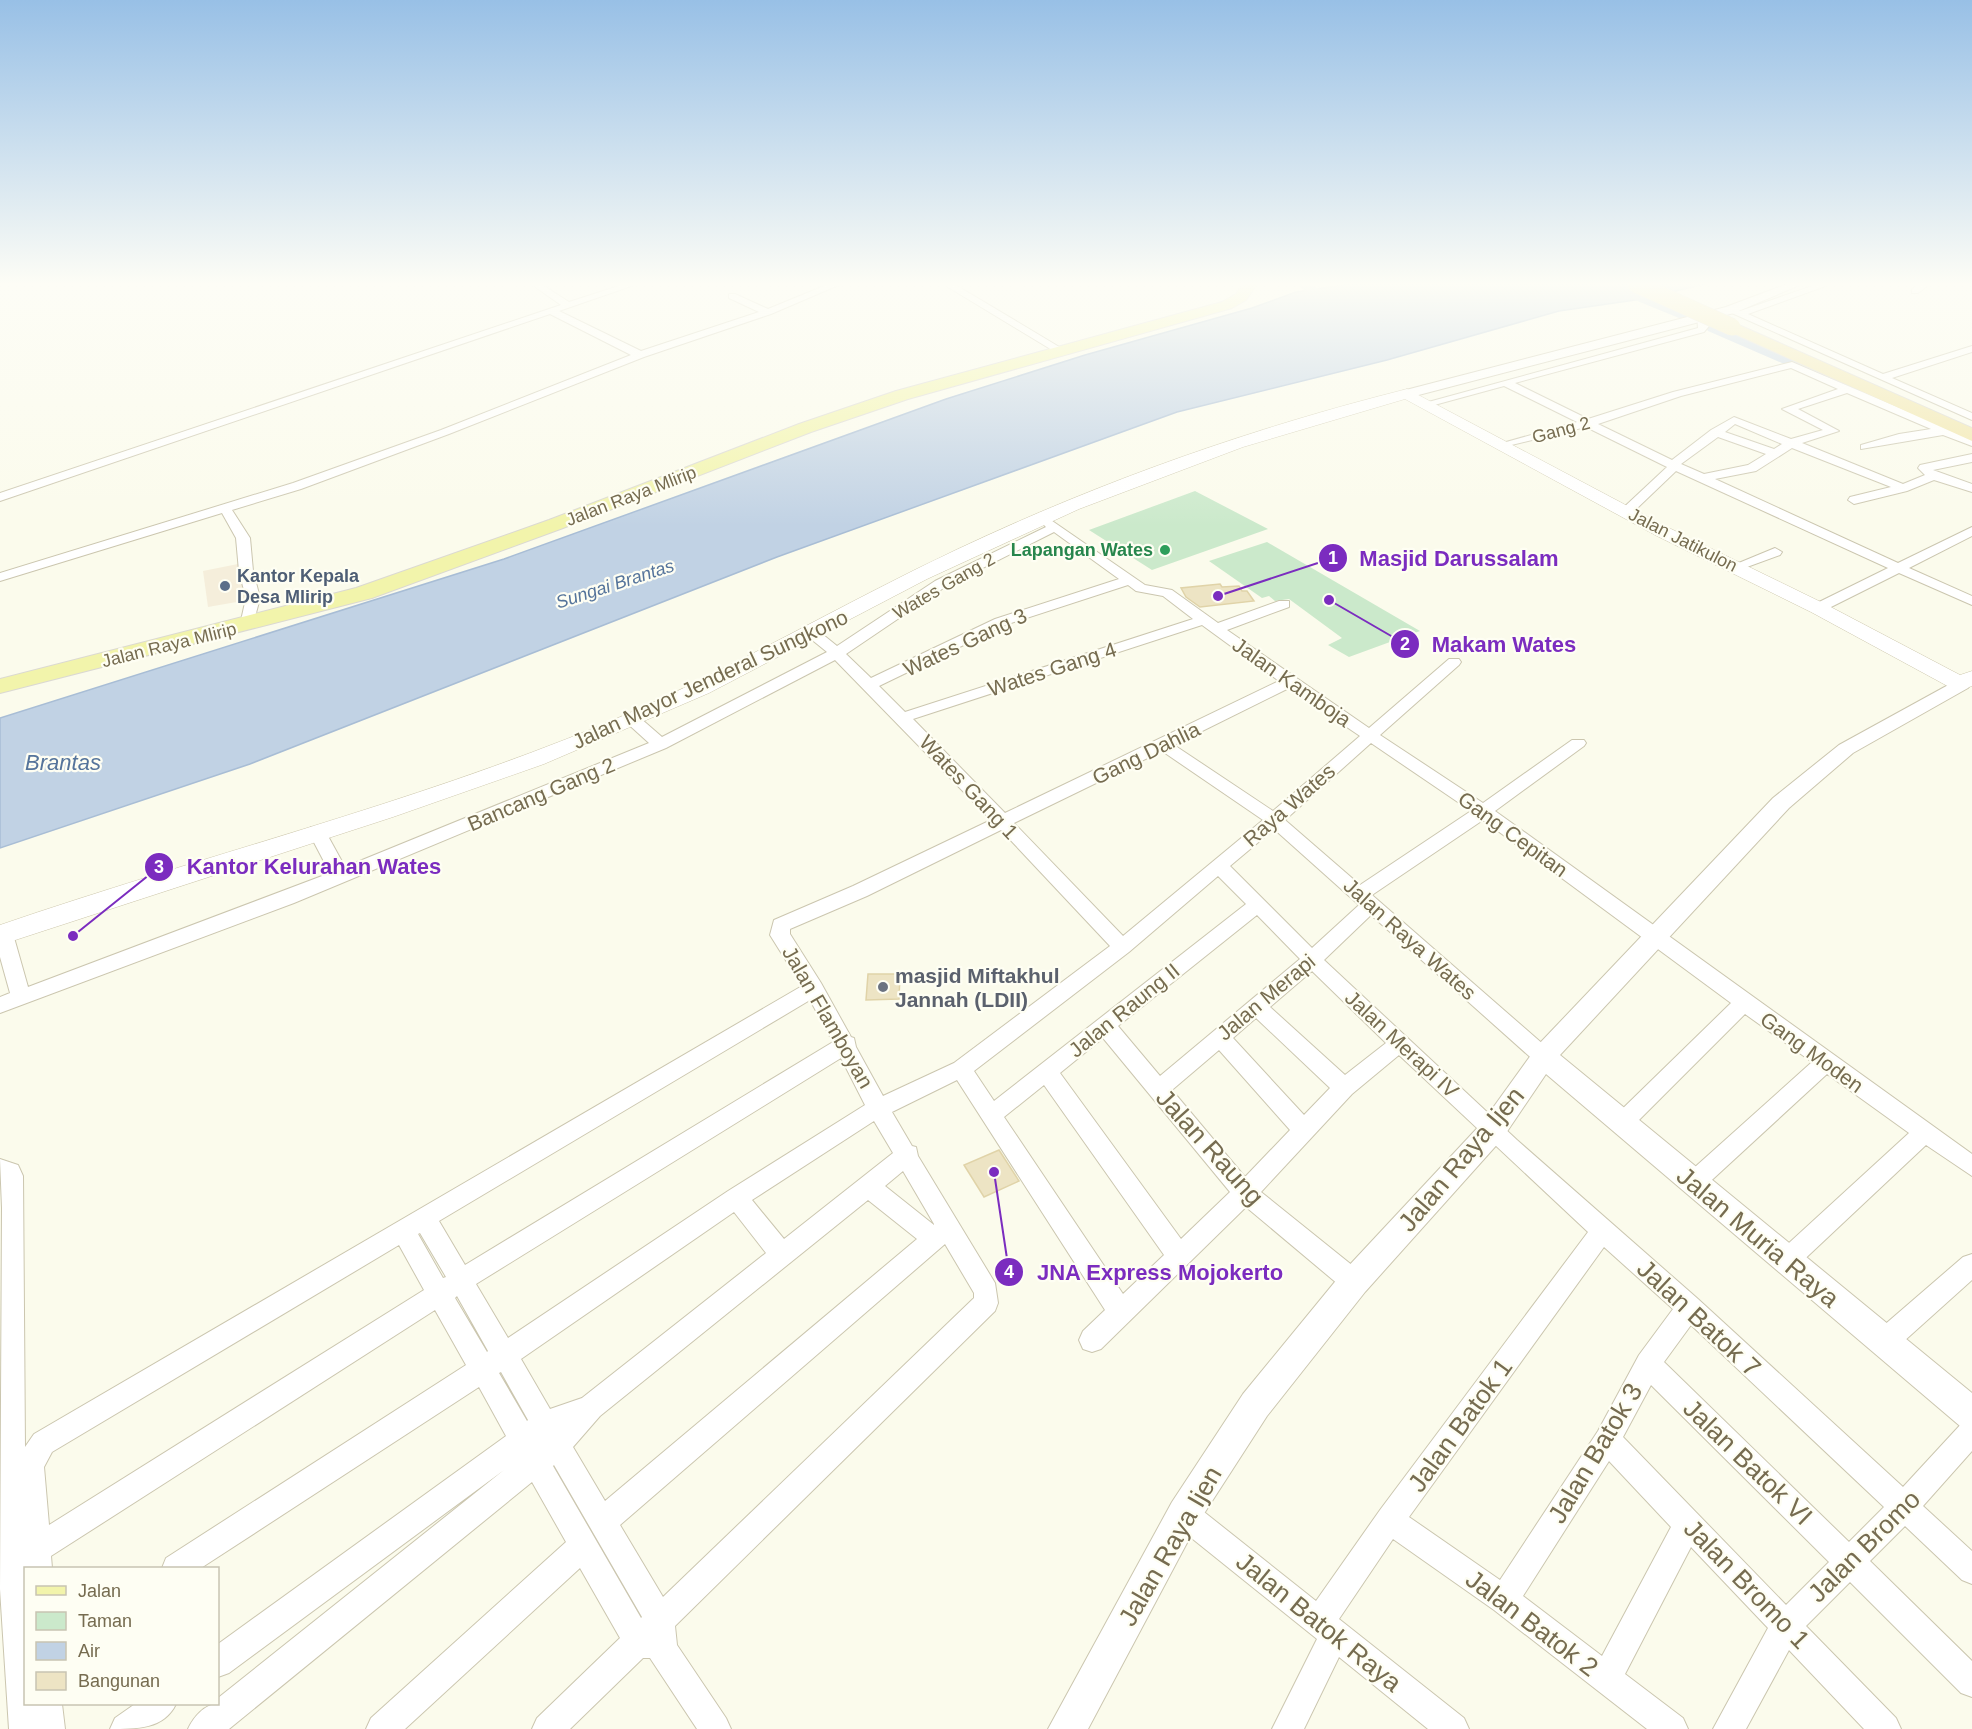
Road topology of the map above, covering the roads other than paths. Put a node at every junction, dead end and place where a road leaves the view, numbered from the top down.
1 (392, 365) edge
2 (614, 365) edge
3 (1010, 365) edge
4 (1520, 365) edge
5 (1573, 365) edge
6 (1828, 365) edge
7 (1833, 365) edge
8 (1852, 365) edge
9 (1923, 365) edge
10 (1884, 377) junction
11 (1506, 383) junction
12 (1848, 389) junction
13 (1407, 394) junction
14 (1427, 405) junction
15 (1972, 417) edge
16 (1588, 423) junction
17 (1972, 430) edge
18 (1947, 431) junction
19 (1715, 432) junction
20 (1972, 435) edge
21 (1793, 442) junction
22 (1972, 443) edge
23 (1503, 446) junction
24 (1865, 447) dead end
25 (1774, 453) junction
26 (1972, 458) edge
27 (1674, 465) junction
28 (1934, 476) junction
29 (1704, 477) junction
30 (1903, 488) junction
31 (1972, 488) edge
32 (0, 497) edge
33 (1854, 500) dead end
34 (225, 508) junction
35 (1626, 512) junction
36 (1048, 522) junction
37 (1972, 531) edge
38 (1775, 552) dead end
39 (1736, 567) junction
40 (1900, 567) junction
41 (0, 577) edge
42 (1129, 579) junction
43 (930, 580) junction
44 (1972, 602) edge
45 (1284, 604) dead end
46 (1818, 608) junction
47 (1203, 620) junction
48 (247, 625) junction
49 (1215, 629) junction
50 (811, 632) junction
51 (837, 653) junction
52 (1454, 662) dead end
53 (1966, 681) edge
54 (1290, 682) junction
55 (870, 685) junction
56 (0, 686) edge
57 (902, 718) junction
58 (633, 720) junction
59 (1369, 735) junction
60 (1578, 742) dead end
61 (660, 744) junction
62 (1164, 745) junction
63 (1483, 811) junction
64 (1274, 820) junction
65 (1003, 823) junction
66 (317, 831) junction
67 (1218, 865) junction
68 (341, 876) junction
69 (1366, 899) junction
70 (1257, 904) junction
71 (1, 935) edge
72 (1653, 938) junction
73 (1122, 947) junction
74 (1312, 960) junction
75 (814, 988) junction
76 (21, 997) junction
77 (1744, 1003) junction
78 (0, 1005) edge
79 (1256, 1006) junction
80 (1104, 1024) junction
81 (1219, 1036) junction
82 (1401, 1042) junction
83 (847, 1044) junction
84 (1545, 1058) junction
85 (1826, 1062) junction
86 (961, 1069) junction
87 (1047, 1072) junction
88 (1344, 1088) junction
89 (1159, 1089) junction
90 (878, 1108) junction
91 (990, 1116) junction
92 (1622, 1124) junction
93 (1304, 1130) junction
94 (1492, 1131) junction
95 (1925, 1132) junction
96 (908, 1154) junction
97 (1972, 1166) edge
98 (3, 1169) edge
99 (1693, 1183) junction
100 (868, 1186) junction
101 (1245, 1193) junction
102 (736, 1198) junction
103 (414, 1226) junction
104 (1603, 1230) junction
105 (941, 1233) junction
106 (782, 1254) junction
107 (1179, 1256) junction
108 (1785, 1261) junction
109 (1972, 1264) edge
110 (1354, 1282) junction
111 (450, 1287) junction
112 (1689, 1307) junction
113 (1122, 1313) junction
114 (1092, 1340) dead end
115 (1884, 1342) junction
116 (494, 1362) junction
117 (1648, 1364) junction
118 (1972, 1414) edge
119 (1972, 1431) edge
120 (1606, 1440) junction
121 (539, 1443) junction
122 (1903, 1508) junction
123 (1184, 1514) junction
124 (1390, 1521) junction
125 (602, 1522) junction
126 (1688, 1522) junction
127 (582, 1547) junction
128 (29, 1561) edge
129 (1848, 1561) junction
130 (179, 1567) edge
131 (1972, 1570) edge
132 (1504, 1600) junction
133 (1786, 1625) junction
134 (1327, 1628) junction
135 (24, 1637) edge
136 (653, 1637) junction
137 (219, 1661) edge
138 (22, 1668) edge
139 (1607, 1678) junction
140 (1972, 1682) edge
141 (47, 1705) edge
142 (160, 1705) edge
143 (24, 1729) edge
144 (49, 1729) edge
145 (126, 1729) edge
146 (204, 1729) edge
147 (382, 1729) edge
148 (548, 1729) edge
149 (715, 1729) edge
150 (1066, 1729) edge
151 (1288, 1729) edge
152 (1453, 1729) edge
153 (1672, 1729) edge
154 (1729, 1729) edge
155 (1885, 1729) edge

1 - 32 street
2 - 34 street
3 - 48 main road, Jalan Raya Mlirip
4 - 13 street
5 - 11 street
6 - 20 highway
7 - 17 highway
8 - 10 street
9 - 10 street
10 - 15 street
11 - 14 street
11 - 16 street
12 - 16 street, Gang 2
12 - 18 street
12 - 21 street
13 - 14 main road, Jalan Jatikulon
13 - 36 main road, Jalan Mayor Jenderal Sungkono
14 - 23 main road, Jalan Jatikulon
16 - 23 street, Gang 2
16 - 27 street
18 - 22 street
18 - 24 street
19 - 21 street
19 - 25 street
19 - 27 street
21 - 25 street
21 - 30 street
23 - 35 main road, Jalan Jatikulon
25 - 29 street
26 - 28 street
27 - 29 street
27 - 35 street
28 - 30 street
28 - 31 street
29 - 40 street
30 - 33 street
34 - 41 street
34 - 48 street
35 - 39 main road, Jalan Jatikulon
36 - 42 street, Jalan Kamboja
36 - 43 main road, Jalan Mayor Jenderal Sungkono
37 - 40 street
38 - 39 street
39 - 46 main road, Jalan Jatikulon
40 - 44 street
40 - 46 street
42 - 47 street, Jalan Kamboja
42 - 55 street, Wates Gang 3
43 - 50 main road, Jalan Mayor Jenderal Sungkono
43 - 51 street, Wates Gang 2
45 - 49 street
46 - 53 main road, Jalan Jatikulon
47 - 49 street, Jalan Kamboja
47 - 57 street, Wates Gang 4
48 - 56 main road, Jalan Raya Mlirip
49 - 54 street, Jalan Kamboja
50 - 51 street, Wates Gang 1
50 - 58 main road, Jalan Mayor Jenderal Sungkono
51 - 55 street, Wates Gang 1
51 - 61 street, Bancang Gang 2
52 - 59 street, Raya Wates
53 - 72 street, Jalan Raya Ijen
54 - 59 street, Jalan Kamboja
54 - 62 street, Gang Dahlia
55 - 57 street, Wates Gang 1
57 - 65 street, Wates Gang 1
58 - 61 street
58 - 66 main road, Jalan Mayor Jenderal Sungkono
59 - 63 street, Gang Cepitan
59 - 64 street, Raya Wates
60 - 63 street, Jalan Merapi
61 - 68 street, Bancang Gang 2
62 - 64 street, Jalan Raya Wates
62 - 65 street, Gang Dahlia
63 - 69 street, Jalan Merapi
63 - 72 street, Gang Cepitan
64 - 67 street, Raya Wates
64 - 69 street, Jalan Raya Wates
65 - 73 street, Wates Gang 1
65 - 75 street, Jalan Flamboyan
66 - 68 street
66 - 71 main road, Jalan Mayor Jenderal Sungkono
67 - 70 street, Jalan Merapi IV
67 - 73 street, Raya Wates
68 - 76 street, Bancang Gang 2
69 - 74 street, Jalan Merapi
69 - 84 street, Jalan Raya Wates
70 - 74 street, Jalan Merapi IV
70 - 80 street, Jalan Raung II
71 - 76 street
72 - 77 street, Gang Moden
72 - 84 street, Jalan Raya Ijen
73 - 86 street, Raya Wates
74 - 79 street, Jalan Merapi
74 - 82 street, Jalan Merapi IV
75 - 83 street, Jalan Flamboyan
75 - 103 street
76 - 78 street, Bancang Gang 2
77 - 85 street, Gang Moden
77 - 92 street
79 - 81 street, Jalan Merapi
79 - 88 street
80 - 87 street, Jalan Raung II
80 - 89 street, Jalan Raung
81 - 89 street, Jalan Merapi
81 - 93 street
82 - 88 street
82 - 94 street, Jalan Merapi IV
83 - 90 street, Jalan Flamboyan
83 - 111 street
84 - 92 street, Jalan Muria Raya
84 - 94 street, Jalan Raya Ijen
85 - 95 street, Gang Moden
85 - 99 street
86 - 90 street, Raya Wates
86 - 91 street
87 - 91 street, Jalan Raung II
87 - 107 street
88 - 93 street
89 - 101 street, Jalan Raung
90 - 96 street, Jalan Flamboyan
90 - 102 street, Raya Wates
91 - 113 street
92 - 99 street, Jalan Muria Raya
93 - 101 street
94 - 104 street, Jalan Batok 7
94 - 110 street, Jalan Raya Ijen
95 - 97 street, Gang Moden
95 - 108 street
96 - 100 street
96 - 105 street, Jalan Flamboyan
98 - 128 street
99 - 108 street, Jalan Muria Raya
100 - 105 street
100 - 106 street
101 - 107 street
101 - 110 street, Jalan Raung
102 - 106 street
102 - 116 street, Raya Wates
103 - 111 street
103 - 128 street
104 - 112 street, Jalan Batok 7
104 - 124 street, Jalan Batok 1
105 - 125 street
105 - 136 street, Jalan Flamboyan
106 - 121 street
107 - 113 street
108 - 115 street, Jalan Muria Raya
109 - 115 street
110 - 123 street, Jalan Raya Ijen
111 - 116 street
111 - 128 street
112 - 117 street, Jalan Batok 3
112 - 122 street, Jalan Batok 7
113 - 114 street
115 - 118 street, Jalan Muria Raya
116 - 121 street
116 - 130 street, Raya Wates
117 - 120 street, Jalan Batok 3
117 - 129 street, Jalan Batok VI
119 - 122 street, Jalan Bromo
120 - 126 street, Jalan Bromo 1
120 - 132 street, Jalan Batok 3
121 - 125 street
121 - 127 street
121 - 137 street
121 - 146 street
122 - 129 street, Jalan Bromo
122 - 131 street, Jalan Batok 7
123 - 134 street, Jalan Batok Raya
123 - 150 street, Jalan Raya Ijen
124 - 132 street, Jalan Batok 2
124 - 134 street, Jalan Batok 1
125 - 136 street
126 - 133 street, Jalan Bromo 1
126 - 139 street
127 - 136 street
127 - 147 street
129 - 133 street, Jalan Bromo
129 - 140 street, Jalan Batok VI
132 - 139 street, Jalan Batok 2
133 - 154 street, Jalan Bromo
133 - 155 street, Jalan Bromo 1
134 - 151 street, Jalan Batok 1
134 - 152 street, Jalan Batok Raya
135 - 138 street
136 - 148 street, Jalan Flamboyan
136 - 149 street
138 - 143 street
139 - 153 street, Jalan Batok 2
141 - 144 street
142 - 145 street

